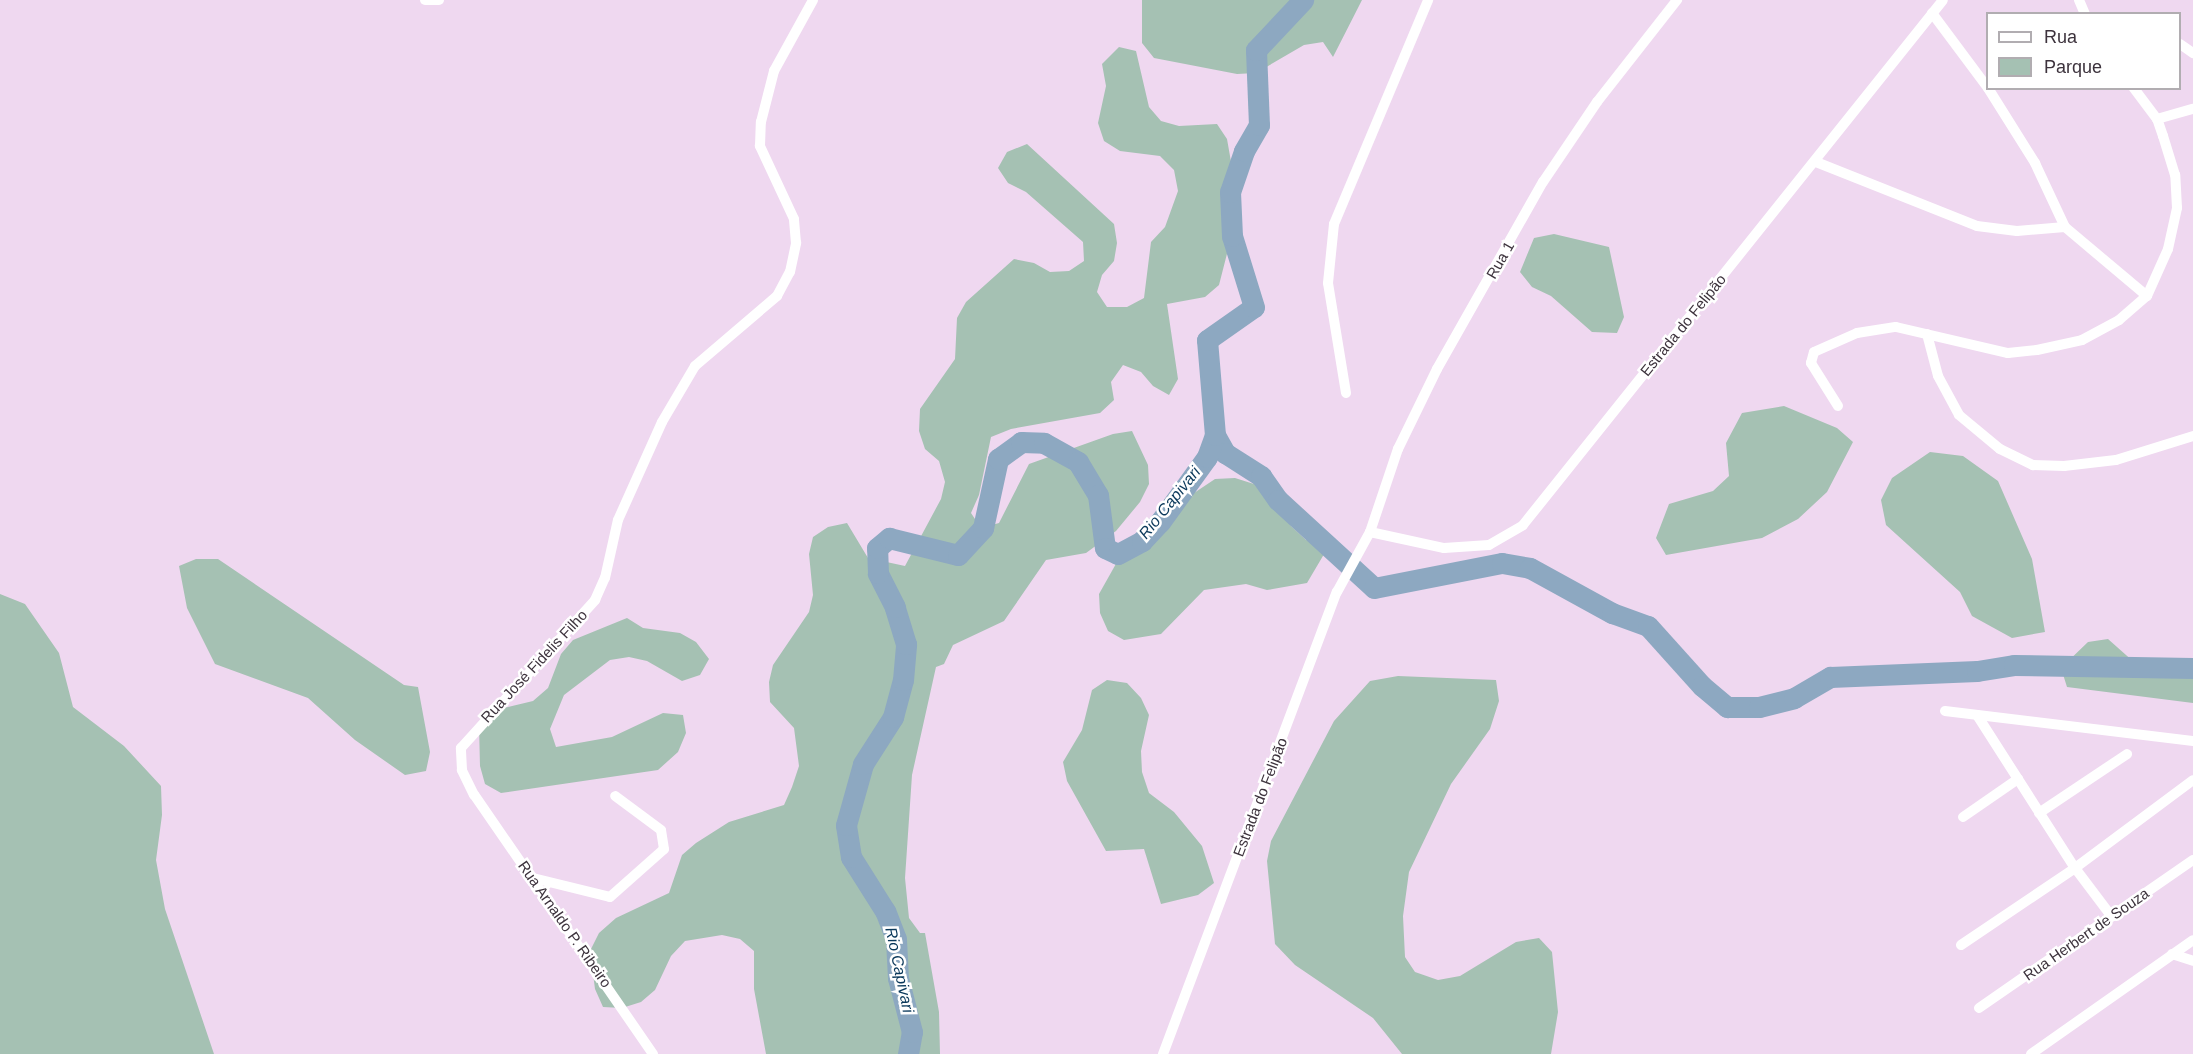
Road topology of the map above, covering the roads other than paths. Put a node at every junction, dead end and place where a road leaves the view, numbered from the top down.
1 (425, 0) edge
2 (439, 0) edge
3 (813, 0) edge
4 (1428, 0) edge
5 (1677, 0) edge
6 (1943, 0) edge
7 (1932, 14) junction
8 (1986, 85) edge
9 (1989, 90) edge
10 (2135, 90) edge
11 (2193, 109) edge
12 (2157, 119) junction
13 (1816, 162) junction
14 (2065, 227) junction
15 (2146, 296) junction
16 (1927, 334) junction
17 (1346, 393) dead end
18 (1838, 405) dead end
19 (2193, 436) edge
20 (1370, 532) junction
21 (1364, 544) joint
22 (1945, 711) dead end
23 (1977, 715) junction
24 (2193, 741) edge
25 (2127, 754) dead end
26 (2018, 779) junction
27 (2193, 780) edge
28 (474, 795) joint
29 (615, 796) dead end
30 (2039, 813) junction
31 (1963, 817) dead end
32 (2193, 860) edge
33 (2075, 868) junction
34 (532, 878) junction
35 (2112, 917) junction
36 (2193, 940) edge
37 (1961, 945) dead end
38 (2172, 954) junction
39 (2193, 961) edge
40 (1979, 1008) dead end
41 (652, 1054) edge
42 (1163, 1054) edge
43 (2031, 1054) edge

1 - 2 street
3 - 28 street, Rua José Fidelis Filho
4 - 17 street
5 - 20 street, Rua 1
6 - 7 street, Estrada do Felipão
7 - 8 street
7 - 13 street, Estrada do Felipão
9 - 14 street
10 - 12 street
11 - 12 street
12 - 15 street
13 - 14 street
13 - 20 street, Estrada do Felipão
14 - 15 street
15 - 16 street
16 - 18 street
16 - 19 street
20 - 21 street, Rua 1
21 - 42 street, Estrada do Felipão
22 - 23 street
23 - 24 street
23 - 26 street
25 - 30 street
26 - 30 street
26 - 31 street
27 - 33 street
28 - 34 street, Rua Arnaldo P. Ribeiro
29 - 34 street
30 - 33 street
32 - 35 street, Rua Herbert de Souza
33 - 35 street
33 - 37 street
34 - 41 street, Rua Arnaldo P. Ribeiro
35 - 40 street, Rua Herbert de Souza
36 - 38 street
38 - 39 street
38 - 43 street

